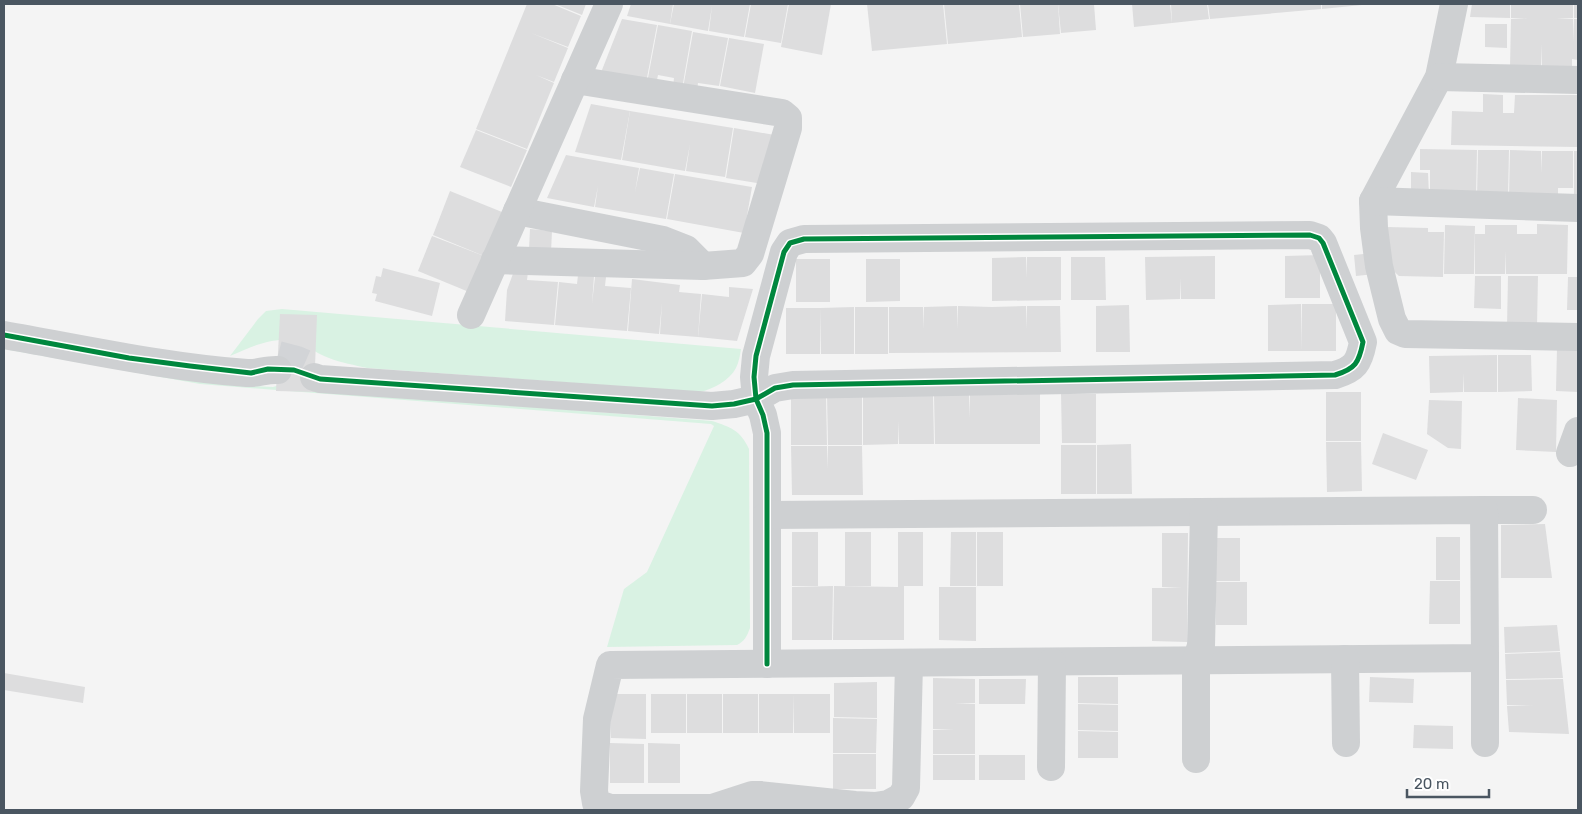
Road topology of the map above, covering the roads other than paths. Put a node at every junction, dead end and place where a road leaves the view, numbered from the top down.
1 (609, 4) edge
2 (1454, 4) edge
3 (1439, 77) junction
4 (575, 80) junction
5 (1578, 80) edge
6 (1373, 201) junction
7 (1578, 208) edge
8 (517, 211) junction
9 (495, 260) junction
10 (703, 266) junction
11 (471, 315) dead end
12 (4, 334) edge
13 (1578, 337) edge
14 (278, 362) tunnel mouth
15 (314, 373) tunnel mouth
16 (756, 399) junction
17 (1484, 510) junction
18 (1532, 510) dead end
19 (1204, 512) junction
20 (767, 516) junction
21 (1485, 658) junction
22 (1345, 659) junction
23 (1196, 660) junction
24 (1052, 662) junction
25 (909, 663) junction
26 (767, 664) junction
27 (1346, 743) dead end
28 (1485, 743) dead end
29 (1196, 759) dead end
30 (1051, 767) dead end

1 - 4 street
2 - 3 street
3 - 5 street
3 - 6 street
4 - 8 street
4 - 10 street
6 - 7 street
6 - 13 street
8 - 9 street
8 - 10 street
9 - 10 street
9 - 11 street
12 - 14 street
15 - 16 street
16 - 16 street
16 - 20 street
17 - 18 street
17 - 19 street
17 - 21 street
19 - 20 street
19 - 23 street
20 - 26 street
21 - 22 street
21 - 28 street
22 - 23 street
22 - 27 street
23 - 24 street
23 - 29 street
24 - 25 street
24 - 30 street
25 - 26 street
25 - 26 street

